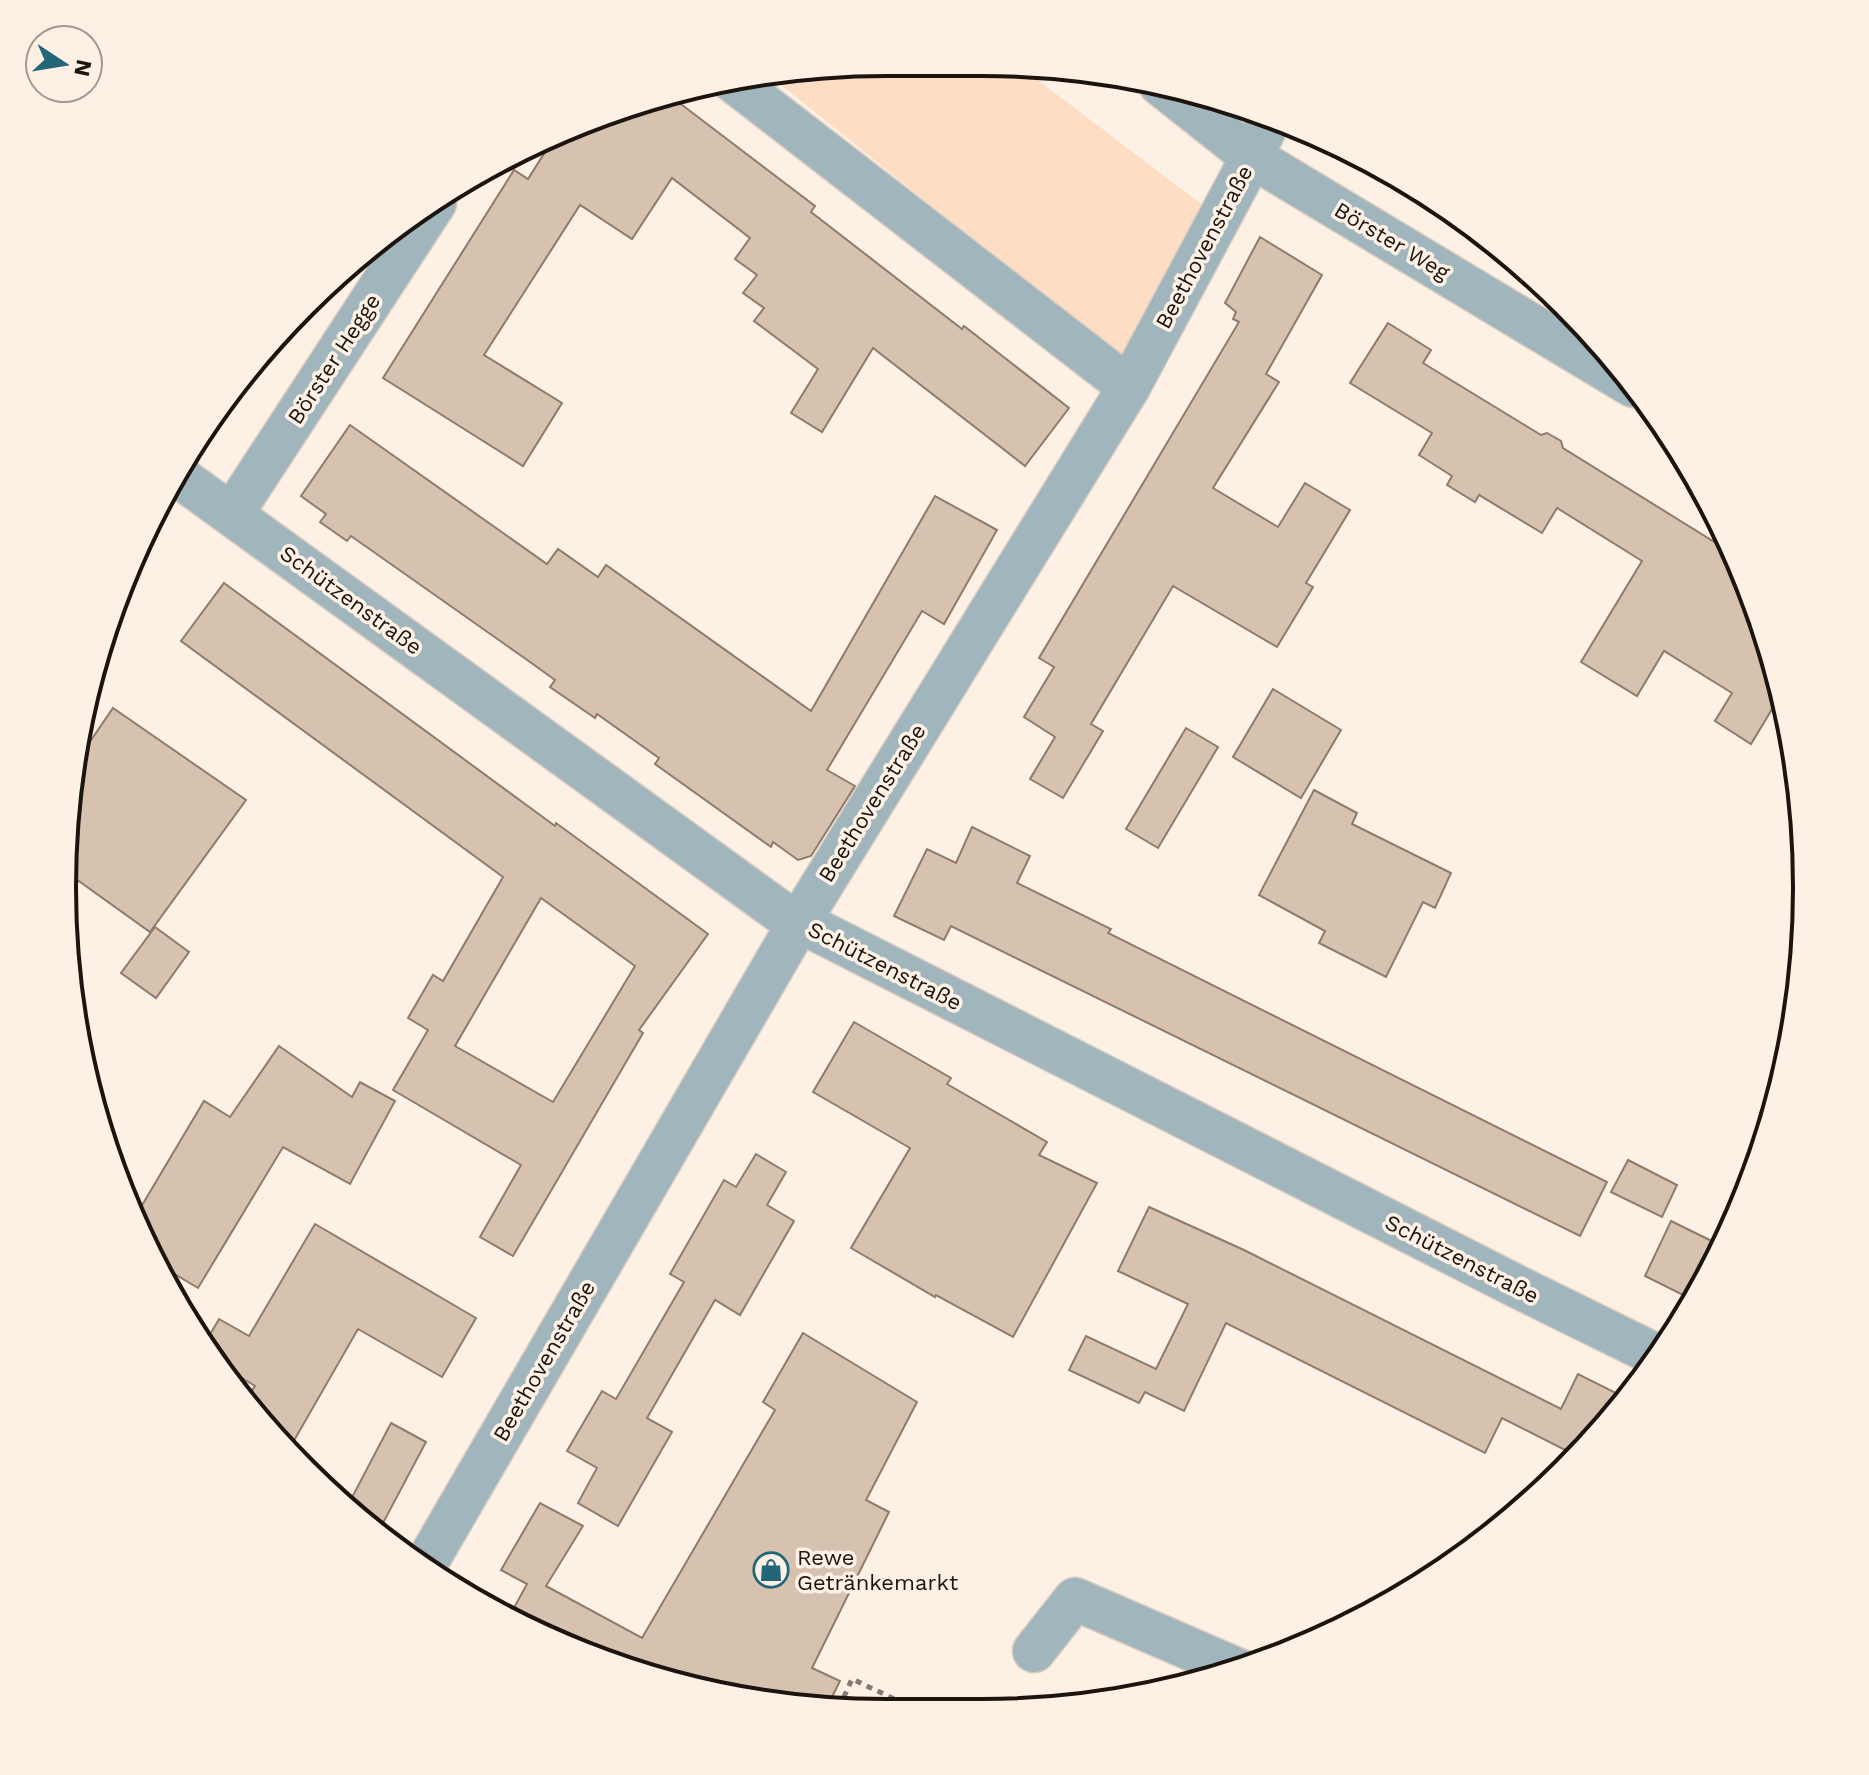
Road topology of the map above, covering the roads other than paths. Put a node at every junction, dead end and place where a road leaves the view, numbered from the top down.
1 (744, 89) edge
2 (1182, 102) edge
3 (1265, 128) edge
4 (1252, 157) junction
5 (421, 224) edge
6 (1607, 370) edge
7 (1129, 387) junction
8 (186, 481) edge
9 (232, 514) junction
10 (799, 922) junction
11 (1647, 1351) edge
12 (430, 1557) edge
13 (1034, 1651) dead end
14 (1221, 1662) edge

1 - 7 street
2 - 4 street, Börster Weg
3 - 4 street, Beethovenstraße
4 - 6 street, Börster Weg
4 - 7 street, Beethovenstraße
5 - 9 street, Börster Hegge
7 - 10 street, Beethovenstraße
8 - 9 street, Schützenstraße
9 - 10 street, Schützenstraße
10 - 11 street, Schützenstraße
10 - 12 street, Beethovenstraße
13 - 14 street

